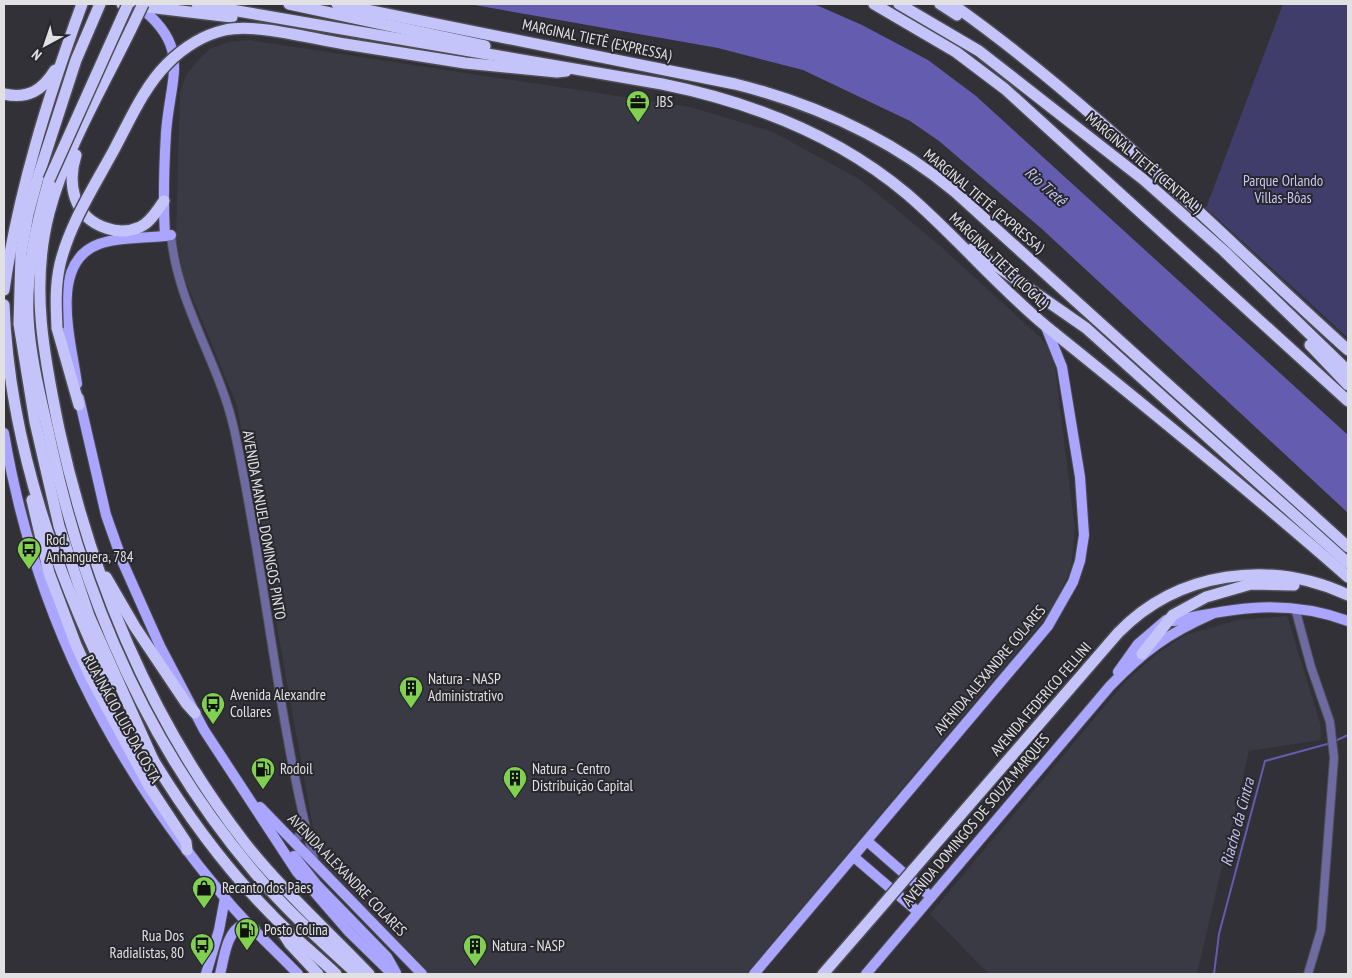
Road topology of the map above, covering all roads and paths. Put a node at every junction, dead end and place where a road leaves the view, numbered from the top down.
1 (82, 4) edge
2 (100, 4) edge
3 (122, 4) edge
4 (136, 4) edge
5 (197, 4) edge
6 (289, 4) edge
7 (337, 4) edge
8 (874, 4) edge
9 (879, 4) edge
10 (912, 4) edge
11 (940, 4) edge
12 (952, 4) edge
13 (894, 7) edge
14 (288, 19) junction
15 (984, 26) junction
16 (953, 34) junction
17 (62, 58) junction
18 (524, 59) junction
19 (576, 68) junction
20 (4, 94) edge
21 (87, 119) junction
22 (44, 178) junction
23 (164, 201) junction
24 (948, 232) junction
25 (168, 236) junction
26 (4, 290) edge
27 (4, 305) edge
28 (1304, 310) junction
29 (1293, 319) junction
30 (1046, 326) junction
31 (1348, 350) edge
32 (1348, 359) edge
33 (1348, 371) edge
34 (1348, 385) edge
35 (1348, 400) edge
36 (80, 404) junction
37 (4, 433) edge
38 (33, 482) junction
39 (88, 544) junction
40 (1348, 547) edge
41 (1332, 549) junction
42 (1348, 563) edge
43 (1348, 568) edge
44 (1348, 577) edge
45 (1348, 595) edge
46 (1296, 608) junction
47 (1212, 614) junction
48 (1170, 620) junction
49 (1348, 621) edge
50 (1142, 654) junction
51 (1110, 686) junction
52 (195, 713) junction
53 (155, 764) junction
54 (250, 798) junction
55 (268, 827) junction
56 (306, 827) junction
57 (867, 841) junction
58 (294, 842) junction
59 (188, 850) junction
60 (854, 857) junction
61 (316, 866) junction
62 (931, 897) junction
63 (225, 898) junction
64 (918, 912) junction
65 (271, 914) junction
66 (256, 930) junction
67 (209, 974) edge
68 (220, 974) edge
69 (298, 974) edge
70 (318, 974) edge
71 (336, 974) edge
72 (357, 974) edge
73 (369, 974) edge
74 (392, 974) edge
75 (396, 974) edge
76 (422, 974) edge
77 (754, 974) edge
78 (823, 974) edge
79 (866, 974) edge
80 (1308, 974) edge

1 - 17 highway
2 - 22 highway
3 - 4 highway
4 - 14 highway
4 - 21 highway, bridge
4 - 22 highway, bridge
4 - 23 main road
5 - 14 highway
6 - 18 highway
7 - 40 highway, MARGINAL TIETÊ (EXPRESSA)
8 - 13 highway
9 - 13 highway
10 - 16 highway
11 - 15 highway
12 - 15 highway
13 - 16 highway, MARGINAL TIETÊ (CENTRAL)
13 - 35 highway
14 - 18 highway
15 - 28 highway
16 - 29 highway, MARGINAL TIETÊ (CENTRAL)
17 - 20 highway
17 - 26 highway
18 - 19 highway
19 - 24 highway, MARGINAL TIETÊ (LOCAL)
19 - 36 highway, bridge
21 - 23 highway
21 - 39 highway
22 - 53 highway
22 - 72 highway
23 - 25 main road
24 - 30 highway, MARGINAL TIETÊ (LOCAL)
24 - 41 highway
25 - 36 main road
25 - 56 street, AVENIDA MANUEL DOMINGOS PINTO
27 - 38 highway
28 - 31 highway
28 - 32 highway
29 - 33 highway, MARGINAL TIETÊ (CENTRAL)
29 - 34 highway
30 - 44 highway, MARGINAL TIETÊ (LOCAL)
30 - 57 main road, AVENIDA ALEXANDRE COLARES
36 - 52 main road
37 - 59 main road, RUA INÁCIO LUIS DA COSTA
38 - 53 highway
38 - 59 highway
39 - 52 highway
39 - 73 highway
41 - 42 highway
41 - 43 highway
45 - 48 highway
45 - 78 highway, AVENIDA FEDERICO FELLINI, bridge
46 - 47 main road, AVENIDA DOMINGOS DE SOUZA MARQUES
46 - 49 main road, AVENIDA DOMINGOS DE SOUZA MARQUES
46 - 80 street
47 - 48 main road, AVENIDA DOMINGOS DE SOUZA MARQUES
47 - 50 main road, AVENIDA DOMINGOS DE SOUZA MARQUES
48 - 50 highway
48 - 51 main road, AVENIDA DOMINGOS DE SOUZA MARQUES
50 - 51 main road, AVENIDA DOMINGOS DE SOUZA MARQUES
51 - 62 main road, AVENIDA DOMINGOS DE SOUZA MARQUES
52 - 54 main road
53 - 65 highway
54 - 55 main road
54 - 58 main road, AVENIDA ALEXANDRE COLARES
55 - 74 main road
55 - 75 main road
56 - 58 street
56 - 61 street, AVENIDA MANUEL DOMINGOS PINTO
57 - 60 main road, AVENIDA ALEXANDRE COLARES
57 - 62 main road
58 - 61 main road, AVENIDA ALEXANDRE COLARES
59 - 63 main road, RUA INÁCIO LUIS DA COSTA
60 - 64 main road
60 - 77 main road, AVENIDA ALEXANDRE COLARES
61 - 76 main road, AVENIDA ALEXANDRE COLARES
62 - 64 main road, AVENIDA DOMINGOS DE SOUZA MARQUES
63 - 66 main road, RUA INÁCIO LUIS DA COSTA
63 - 67 main road
64 - 79 main road, AVENIDA DOMINGOS DE SOUZA MARQUES
65 - 70 highway
65 - 71 highway
66 - 68 main road
66 - 69 main road, RUA INÁCIO LUIS DA COSTA

